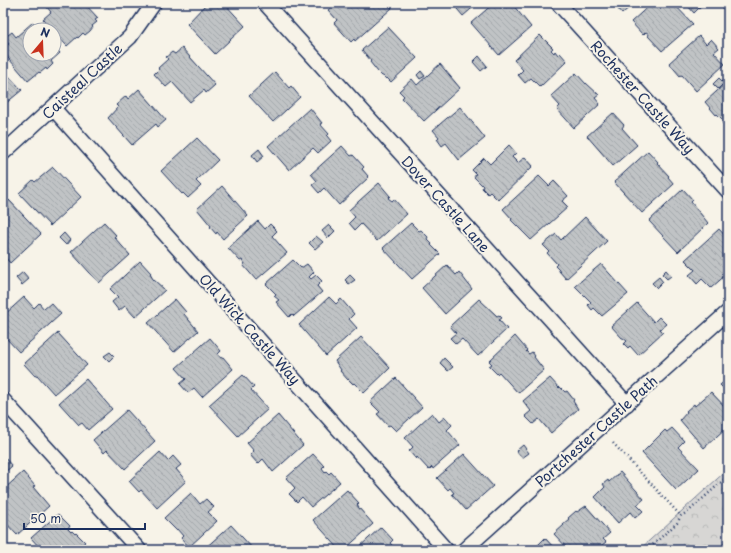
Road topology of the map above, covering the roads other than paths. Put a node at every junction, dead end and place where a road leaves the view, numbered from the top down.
1 (154, 3) edge
2 (265, 3) edge
3 (558, 3) edge
4 (53, 108) junction
5 (3, 153) edge
6 (728, 191) edge
7 (728, 312) edge
8 (3, 400) edge
9 (626, 404) junction
10 (139, 550) edge
11 (446, 550) edge
12 (464, 550) edge

1 - 4 street, Caisteal Castle
2 - 9 street, Dover Castle Lane
3 - 6 street, Rochester Castle Way
4 - 5 street, Caisteal Castle
4 - 11 street, Old Wick Castle Way
7 - 9 street, Portchester Castle Path
8 - 10 street
9 - 12 street, Portchester Castle Path

